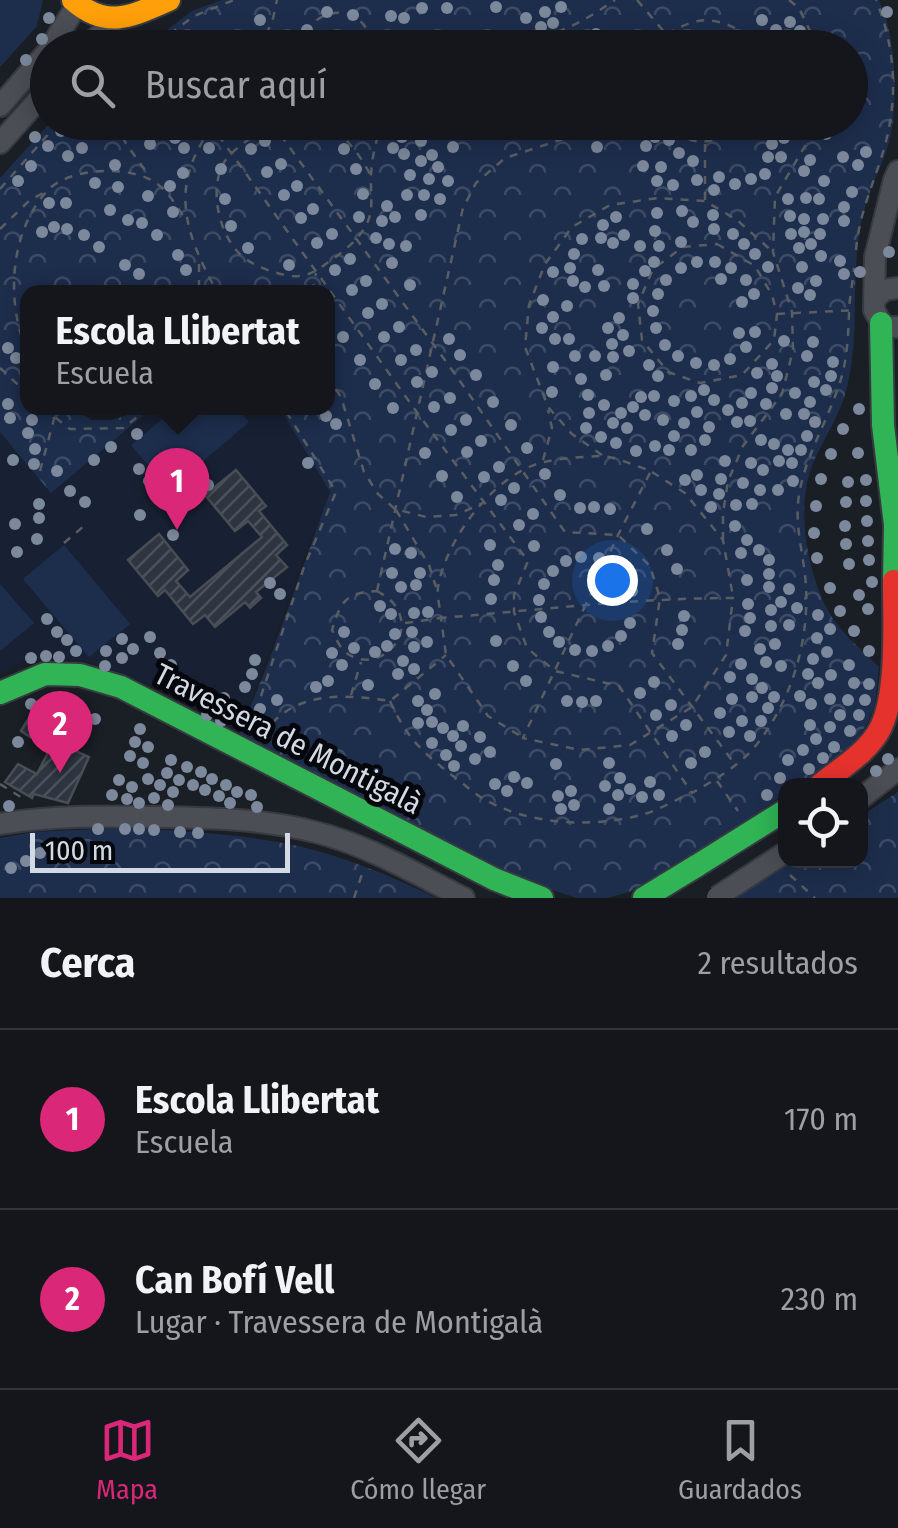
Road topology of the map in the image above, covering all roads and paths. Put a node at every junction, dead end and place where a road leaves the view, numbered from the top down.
1 (212, 0) edge
2 (234, 0) edge
3 (277, 0) edge
4 (614, 0) edge
5 (637, 0) edge
6 (789, 0) edge
7 (876, 0) edge
8 (163, 2) edge
9 (75, 3) edge
10 (215, 8) junction
11 (117, 20) junction
12 (59, 30) edge
13 (106, 30) edge
14 (175, 30) edge
15 (268, 30) edge
16 (308, 30) edge
17 (366, 30) edge
18 (561, 30) edge
19 (663, 30) edge
20 (676, 30) edge
21 (737, 30) edge
22 (809, 30) edge
23 (30, 67) edge
24 (4, 94) edge
25 (30, 109) edge
26 (43, 140) edge
27 (124, 140) edge
28 (202, 140) edge
29 (222, 140) edge
30 (250, 140) edge
31 (286, 140) edge
32 (346, 140) edge
33 (376, 140) edge
34 (560, 140) edge
35 (689, 140) edge
36 (714, 140) edge
37 (808, 140) edge
38 (0, 143) edge
39 (705, 143) junction
40 (232, 153) junction
41 (898, 171) edge
42 (371, 176) junction
43 (152, 180) junction
44 (49, 189) junction
45 (0, 190) edge
46 (705, 201) junction
47 (185, 218) junction
48 (0, 229) edge
49 (357, 240) junction
50 (773, 252) junction
51 (199, 258) junction
52 (316, 271) junction
53 (200, 285) edge
54 (212, 285) edge
55 (313, 285) edge
56 (326, 285) edge
57 (898, 288) edge
58 (335, 298) edge
59 (849, 310) junction
60 (792, 312) junction
61 (777, 314) junction
62 (882, 315) edge
63 (20, 333) edge
64 (431, 342) junction
65 (0, 368) edge
66 (20, 387) edge
67 (335, 389) edge
68 (548, 407) junction
69 (416, 411) junction
70 (50, 415) edge
71 (53, 415) edge
72 (140, 415) edge
73 (288, 415) edge
74 (54, 418) junction
75 (604, 456) junction
76 (543, 462) junction
77 (522, 470) junction
78 (40, 471) dead end
79 (651, 471) junction
80 (484, 503) junction
81 (396, 509) junction
82 (85, 525) dead end
83 (896, 525) edge
84 (618, 535) junction
85 (723, 540) junction
86 (64, 543) dead end
87 (378, 591) junction
88 (438, 591) junction
89 (660, 598) junction
90 (733, 598) junction
91 (586, 604) junction
92 (514, 612) junction
93 (441, 618) junction
94 (403, 623) junction
95 (446, 655) junction
96 (362, 660) junction
97 (555, 671) junction
98 (0, 693) edge
99 (351, 695) junction
100 (390, 701) junction
101 (692, 707) junction
102 (651, 732) junction
103 (523, 738) junction
104 (244, 749) junction
105 (851, 760) junction
106 (735, 764) junction
107 (898, 769) edge
108 (829, 778) edge
109 (850, 778) edge
110 (0, 784) edge
111 (692, 792) junction
112 (868, 793) edge
113 (31, 803) dead end
114 (778, 815) edge
115 (0, 824) edge
116 (370, 852) junction
117 (778, 857) edge
118 (716, 897) edge
119 (354, 898) edge
120 (464, 898) edge
121 (542, 898) edge
122 (644, 898) edge

1 - 10 path
2 - 10 path
3 - 15 path
4 - 18 path
5 - 19 path
6 - 22 path
7 - 59 path
8 - 11 street
9 - 11 street
9 - 12 street
10 - 14 path
11 - 13 street
16 - 17 path
20 - 21 path
23 - 24 street
25 - 38 street
26 - 45 path
27 - 43 path
28 - 47 path
29 - 40 path
30 - 40 path
31 - 49 path
32 - 42 path
33 - 42 path
34 - 64 path
35 - 39 path
36 - 39 path
37 - 50 path
39 - 46 path
40 - 52 path
40 - 52 path
41 - 62 street
42 - 49 path
43 - 44 path
43 - 47 path
44 - 48 path
44 - 63 path
46 - 50 path
46 - 68 path
47 - 51 path
49 - 52 path
49 - 64 path
50 - 60 path
51 - 53 path
51 - 54 path
52 - 55 path
52 - 56 path
57 - 62 street
58 - 69 path
59 - 60 path
59 - 62 path
59 - 106 path
60 - 61 path
60 - 85 path
61 - 61 path
62 - 83 street
64 - 69 path
64 - 77 path
65 - 66 path
67 - 81 path
68 - 75 path
68 - 76 path
69 - 80 path
69 - 81 path
70 - 74 path
71 - 74 path
72 - 74 path
73 - 104 path
74 - 78 path
75 - 76 path
75 - 79 path
76 - 77 path
77 - 80 path
77 - 84 path
79 - 84 path
79 - 85 path
80 - 81 path
80 - 88 path
80 - 92 path
81 - 87 path
81 - 88 path
82 - 86 path
83 - 105 street
84 - 89 path
84 - 91 path
85 - 90 path
87 - 94 path
87 - 96 path
88 - 93 path
89 - 90 path
89 - 91 path
89 - 101 path
90 - 101 path
91 - 92 path
91 - 97 path
92 - 93 path
92 - 97 path
93 - 94 path
93 - 95 path
94 - 96 path
95 - 100 path
95 - 103 path
96 - 99 path
97 - 102 path
97 - 103 path
98 - 104 street, Travessera de Montigalà
99 - 100 path
99 - 104 path
100 - 111 path
101 - 102 path
101 - 106 path
102 - 103 path
102 - 111 path
104 - 121 street, Travessera de Montigalà
105 - 108 street
105 - 109 street
106 - 111 path
107 - 112 street
110 - 113 path
114 - 122 street, bridge
115 - 116 street
116 - 119 path
116 - 120 street
117 - 118 street, bridge

